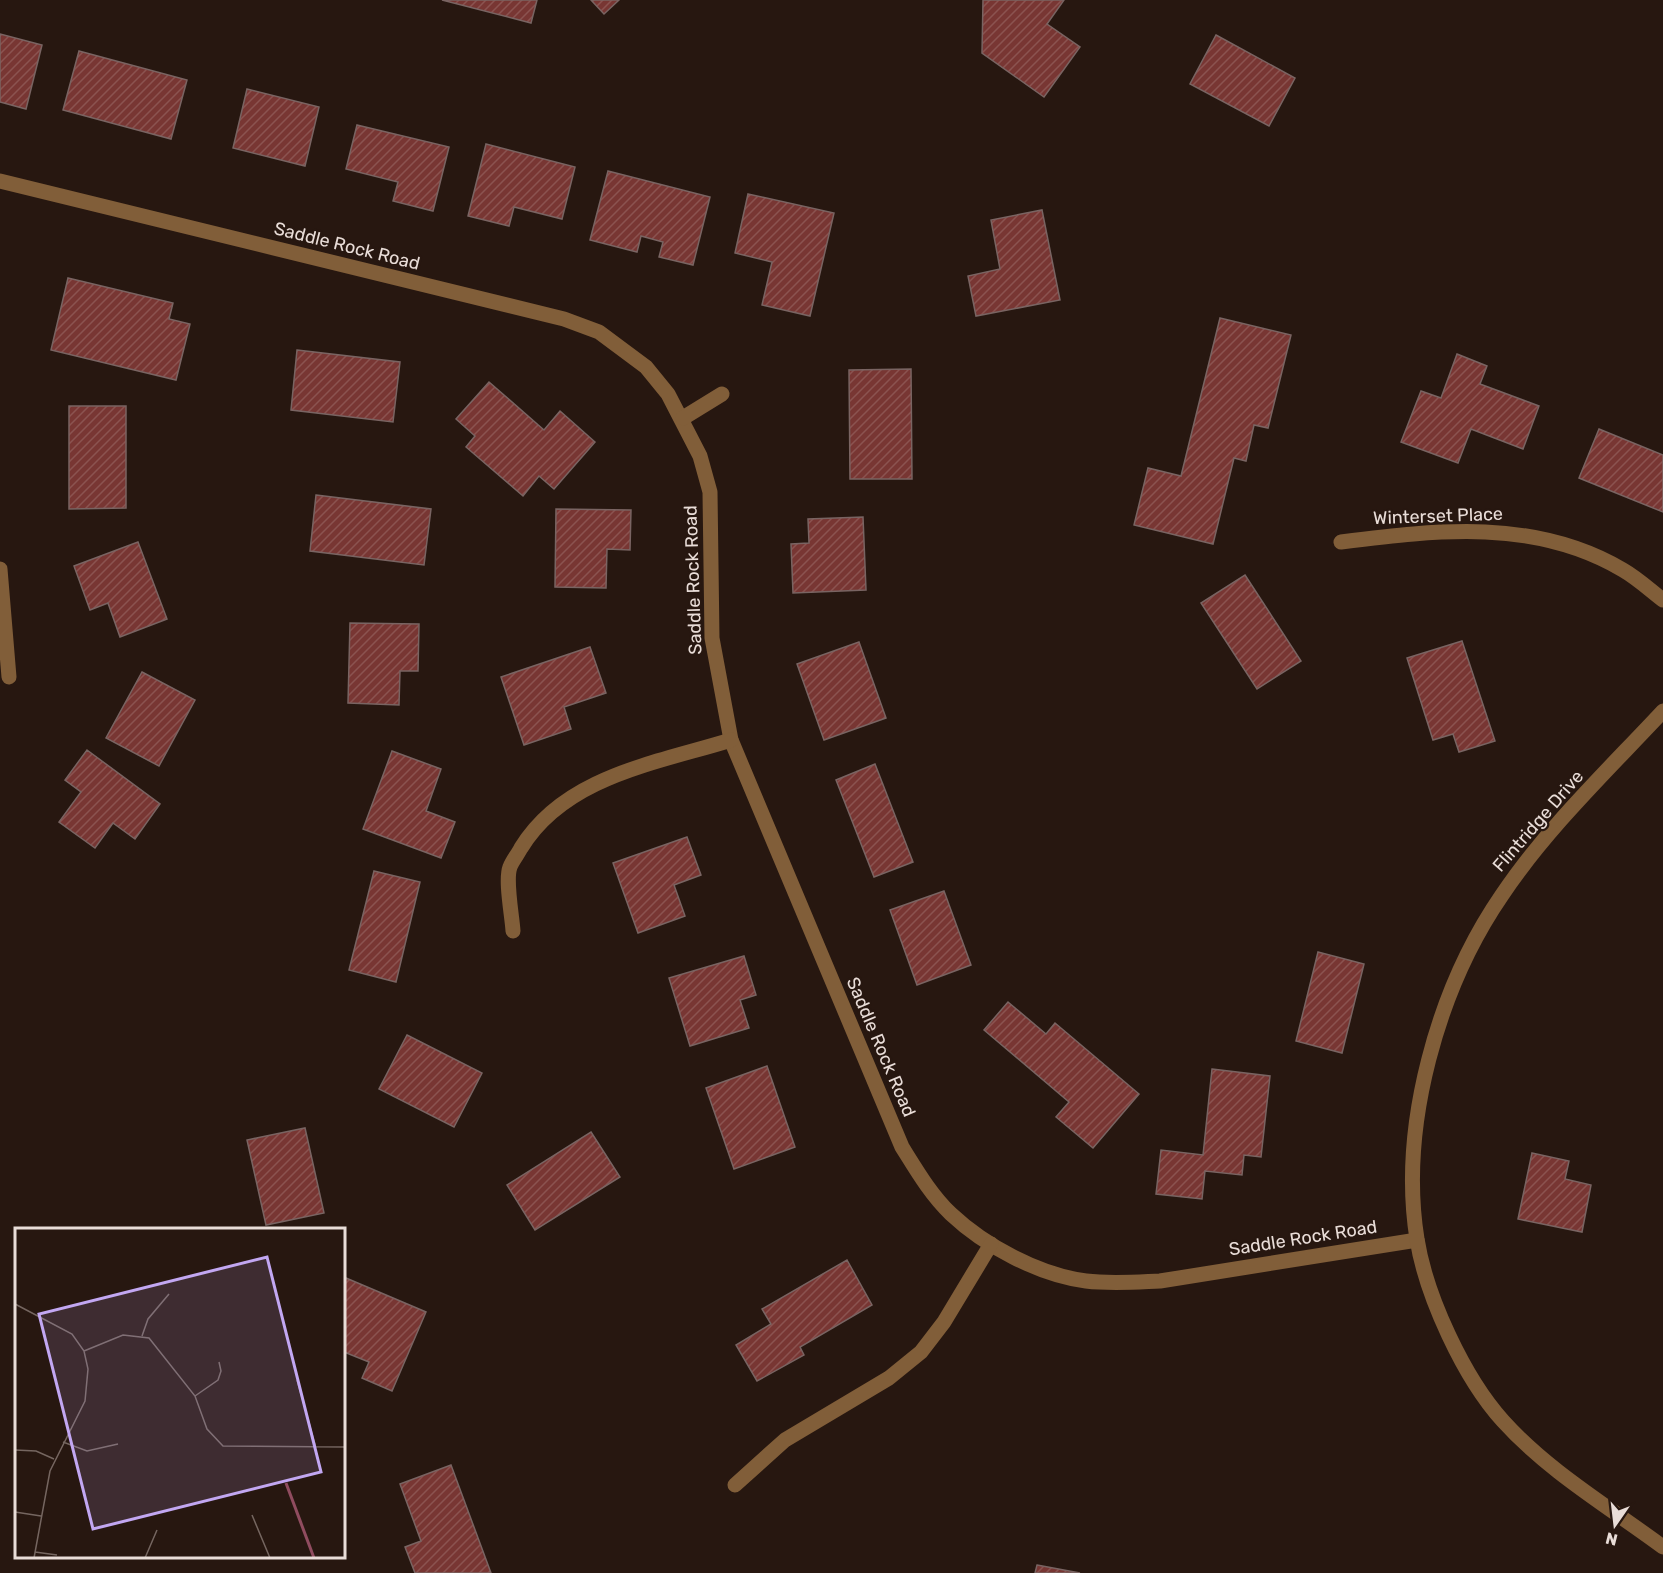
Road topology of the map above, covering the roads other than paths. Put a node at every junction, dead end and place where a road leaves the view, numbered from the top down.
1 (0, 181) edge
2 (722, 394) dead end
3 (683, 418) junction
4 (1341, 542) dead end
5 (0, 569) edge
6 (1663, 600) edge
7 (9, 677) dead end
8 (1663, 711) edge
9 (731, 740) junction
10 (513, 931) dead end
11 (1417, 1240) junction
12 (991, 1244) junction
13 (735, 1485) dead end
14 (1663, 1547) edge

1 - 3 street, Saddle Rock Road
2 - 3 street
3 - 9 street, Saddle Rock Road
4 - 6 street, Winterset Place
5 - 7 street
8 - 11 street, Flintridge Drive
9 - 10 street
9 - 12 street, Saddle Rock Road
11 - 12 street, Saddle Rock Road
11 - 14 street, Flintridge Drive
12 - 13 street

